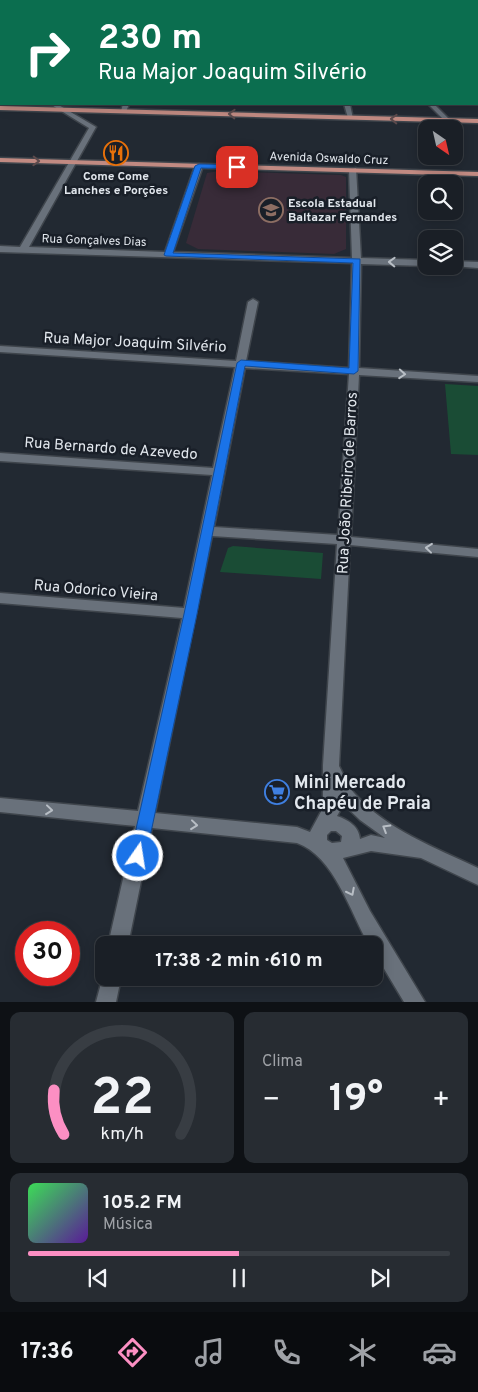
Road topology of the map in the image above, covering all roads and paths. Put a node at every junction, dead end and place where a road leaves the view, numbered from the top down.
1 (55, 105) edge
2 (197, 105) edge
3 (347, 105) edge
4 (432, 105) edge
5 (0, 108) edge
6 (125, 108) edge
7 (64, 110) junction
8 (197, 113) junction
9 (351, 118) junction
10 (447, 120) joint
11 (463, 121) edge
12 (478, 121) edge
13 (0, 160) edge
14 (73, 162) junction
15 (199, 166) junction
16 (352, 170) junction
17 (478, 174) edge
18 (0, 249) edge
19 (23, 250) junction
20 (168, 255) junction
21 (357, 261) junction
22 (418, 264) edge
23 (463, 264) edge
24 (478, 265) edge
25 (253, 302) dead end
26 (0, 349) edge
27 (241, 363) junction
28 (354, 371) junction
29 (478, 379) edge
30 (0, 457) edge
31 (219, 472) junction
32 (208, 531) junction
33 (344, 540) junction
34 (478, 553) edge
35 (0, 598) edge
36 (190, 614) junction
37 (331, 765) junction
38 (0, 805) edge
39 (146, 820) junction
40 (321, 829) junction
41 (330, 850) junction
42 (428, 853) junction
43 (478, 877) edge
44 (120, 936) edge
45 (109, 986) edge
46 (106, 1002) edge
47 (415, 1002) edge

1 - 7 street
2 - 8 street
3 - 9 street
4 - 10 street
5 - 7 main road
6 - 7 main road
6 - 8 main road
7 - 14 street
9 -> 8 main road
10 -> 9 main road
11 - 12 main road
13 -> 14 main road, Avenida Oswaldo Cruz
14 - 15 main road, Avenida Oswaldo Cruz
14 - 19 street
15 - 16 main road, Avenida Oswaldo Cruz
15 - 20 street
16 - 17 main road, Avenida Oswaldo Cruz
16 - 21 street, Rua João Ribeiro de Barros
18 - 19 street, Rua Gonçalves Dias
19 - 20 street, Rua Gonçalves Dias
20 - 21 street, Rua Gonçalves Dias
22 -> 21 street, Rua Gonçalves Dias
21 - 28 street, Rua João Ribeiro de Barros
23 - 24 street
25 - 27 street
26 - 27 street, Rua Major Joaquim Silvério
27 - 28 street, Rua Major Joaquim Silvério
27 - 31 street
28 -> 29 street, Rua Major Joaquim Silvério
28 - 33 street, Rua João Ribeiro de Barros
30 - 31 street, Rua Bernardo de Azevedo
31 - 32 street
32 - 33 street
32 - 36 street
34 -> 33 street
33 - 37 street, Rua João Ribeiro de Barros
35 - 36 street, Rua Odorico Vieira
36 - 39 street
37 - 40 street, Rua João Ribeiro de Barros
42 -> 37 street, Rua João Ribeiro de Barros
38 -> 39 street
39 -> 41 street
39 - 44 street
40 - 41 street, Rua João Ribeiro de Barros
40 - 41 street
41 - 42 street, Rua João Ribeiro de Barros
41 -> 47 street
42 - 43 street, Rua João Ribeiro de Barros
45 - 46 street

